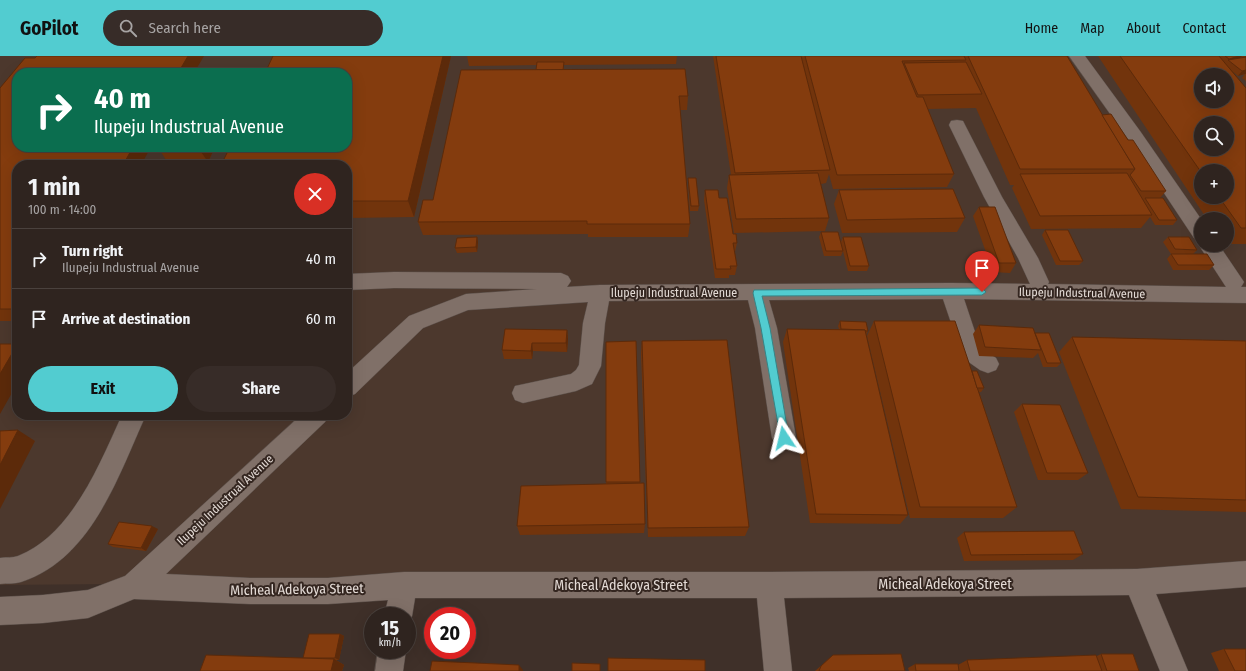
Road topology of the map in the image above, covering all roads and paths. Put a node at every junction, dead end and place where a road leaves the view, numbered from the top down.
1 (1077, 56) edge
2 (957, 125) dead end
3 (1194, 223) edge
4 (1215, 252) edge
5 (352, 282) edge
6 (1039, 282) junction
7 (1242, 286) edge
8 (951, 291) junction
9 (600, 293) junction
10 (757, 293) junction
11 (988, 364) dead end
12 (352, 381) edge
13 (523, 393) dead end
14 (132, 420) edge
15 (311, 420) edge
16 (784, 438) dead end
17 (0, 571) edge
18 (1246, 574) edge
19 (1137, 582) junction
20 (404, 585) junction
21 (768, 585) junction
22 (134, 586) junction
23 (400, 607) edge
24 (0, 611) edge
25 (391, 659) edge
26 (389, 671) edge
27 (778, 671) edge
28 (1174, 671) edge

1 - 3 street
2 - 6 street
4 - 7 street
5 - 6 street, Ilupeju Industrual Avenue
6 - 7 street, Ilupeju Industrual Avenue
7 - 8 street, Ilupeju Industrual Avenue
8 - 10 street, Ilupeju Industrual Avenue
8 - 11 street
9 - 10 street, Ilupeju Industrual Avenue
9 - 12 street, Ilupeju Industrual Avenue
9 - 13 street
10 - 16 street
14 - 17 street
15 - 22 street, Ilupeju Industrual Avenue
18 - 19 street, Micheal Adekoya Street
19 - 21 street, Micheal Adekoya Street
19 - 28 street
20 - 21 street, Micheal Adekoya Street
20 - 22 street, Micheal Adekoya Street
20 - 23 street
21 - 27 street
22 - 24 street, Micheal Adekoya Street
25 - 26 street

